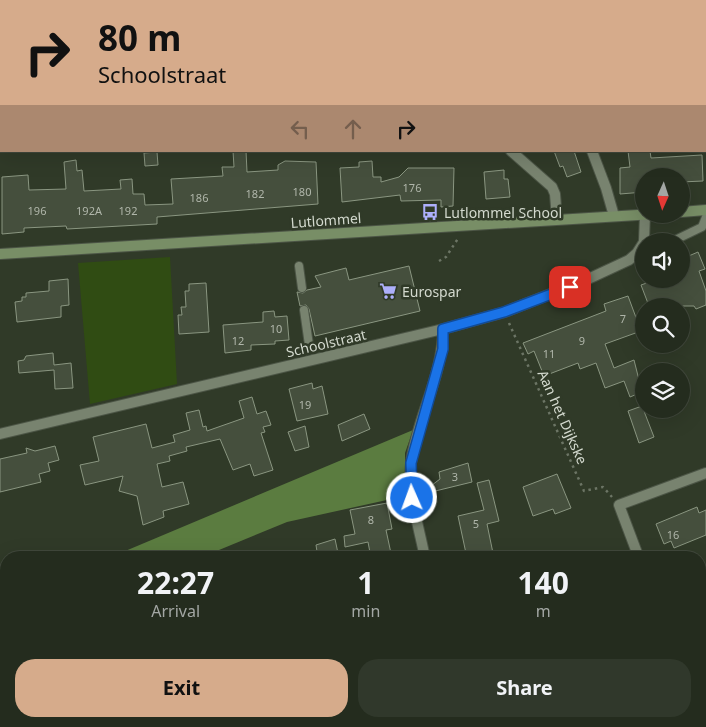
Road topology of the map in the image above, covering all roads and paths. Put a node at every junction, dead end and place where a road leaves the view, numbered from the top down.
1 (512, 152) edge
2 (592, 152) edge
3 (706, 210) edge
4 (690, 211) edge
5 (635, 215) edge
6 (614, 216) junction
7 (706, 217) edge
8 (557, 219) junction
9 (459, 225) junction
10 (690, 233) edge
11 (0, 254) edge
12 (635, 255) edge
13 (439, 261) dead end
14 (299, 266) dead end
15 (302, 288) dead end
16 (304, 310) dead end
17 (504, 312) junction
18 (443, 329) junction
19 (309, 344) dead end
20 (0, 434) edge
21 (706, 473) edge
22 (619, 505) junction
23 (423, 551) edge
24 (637, 551) edge

1 - 8 street
2 - 6 street
3 - 4 main road
5 - 6 main road, Lutlommel
6 - 8 main road, Lutlommel
7 - 10 lane
8 - 9 main road, Lutlommel
9 - 11 main road, Lutlommel
9 - 13 path
12 - 17 street, Schoolstraat
14 - 15 lane
16 - 19 lane
17 - 18 street, Schoolstraat
17 - 22 path, Aan het Dijkske
18 - 20 street, Schoolstraat
18 - 23 street
21 - 22 street
22 - 24 street

